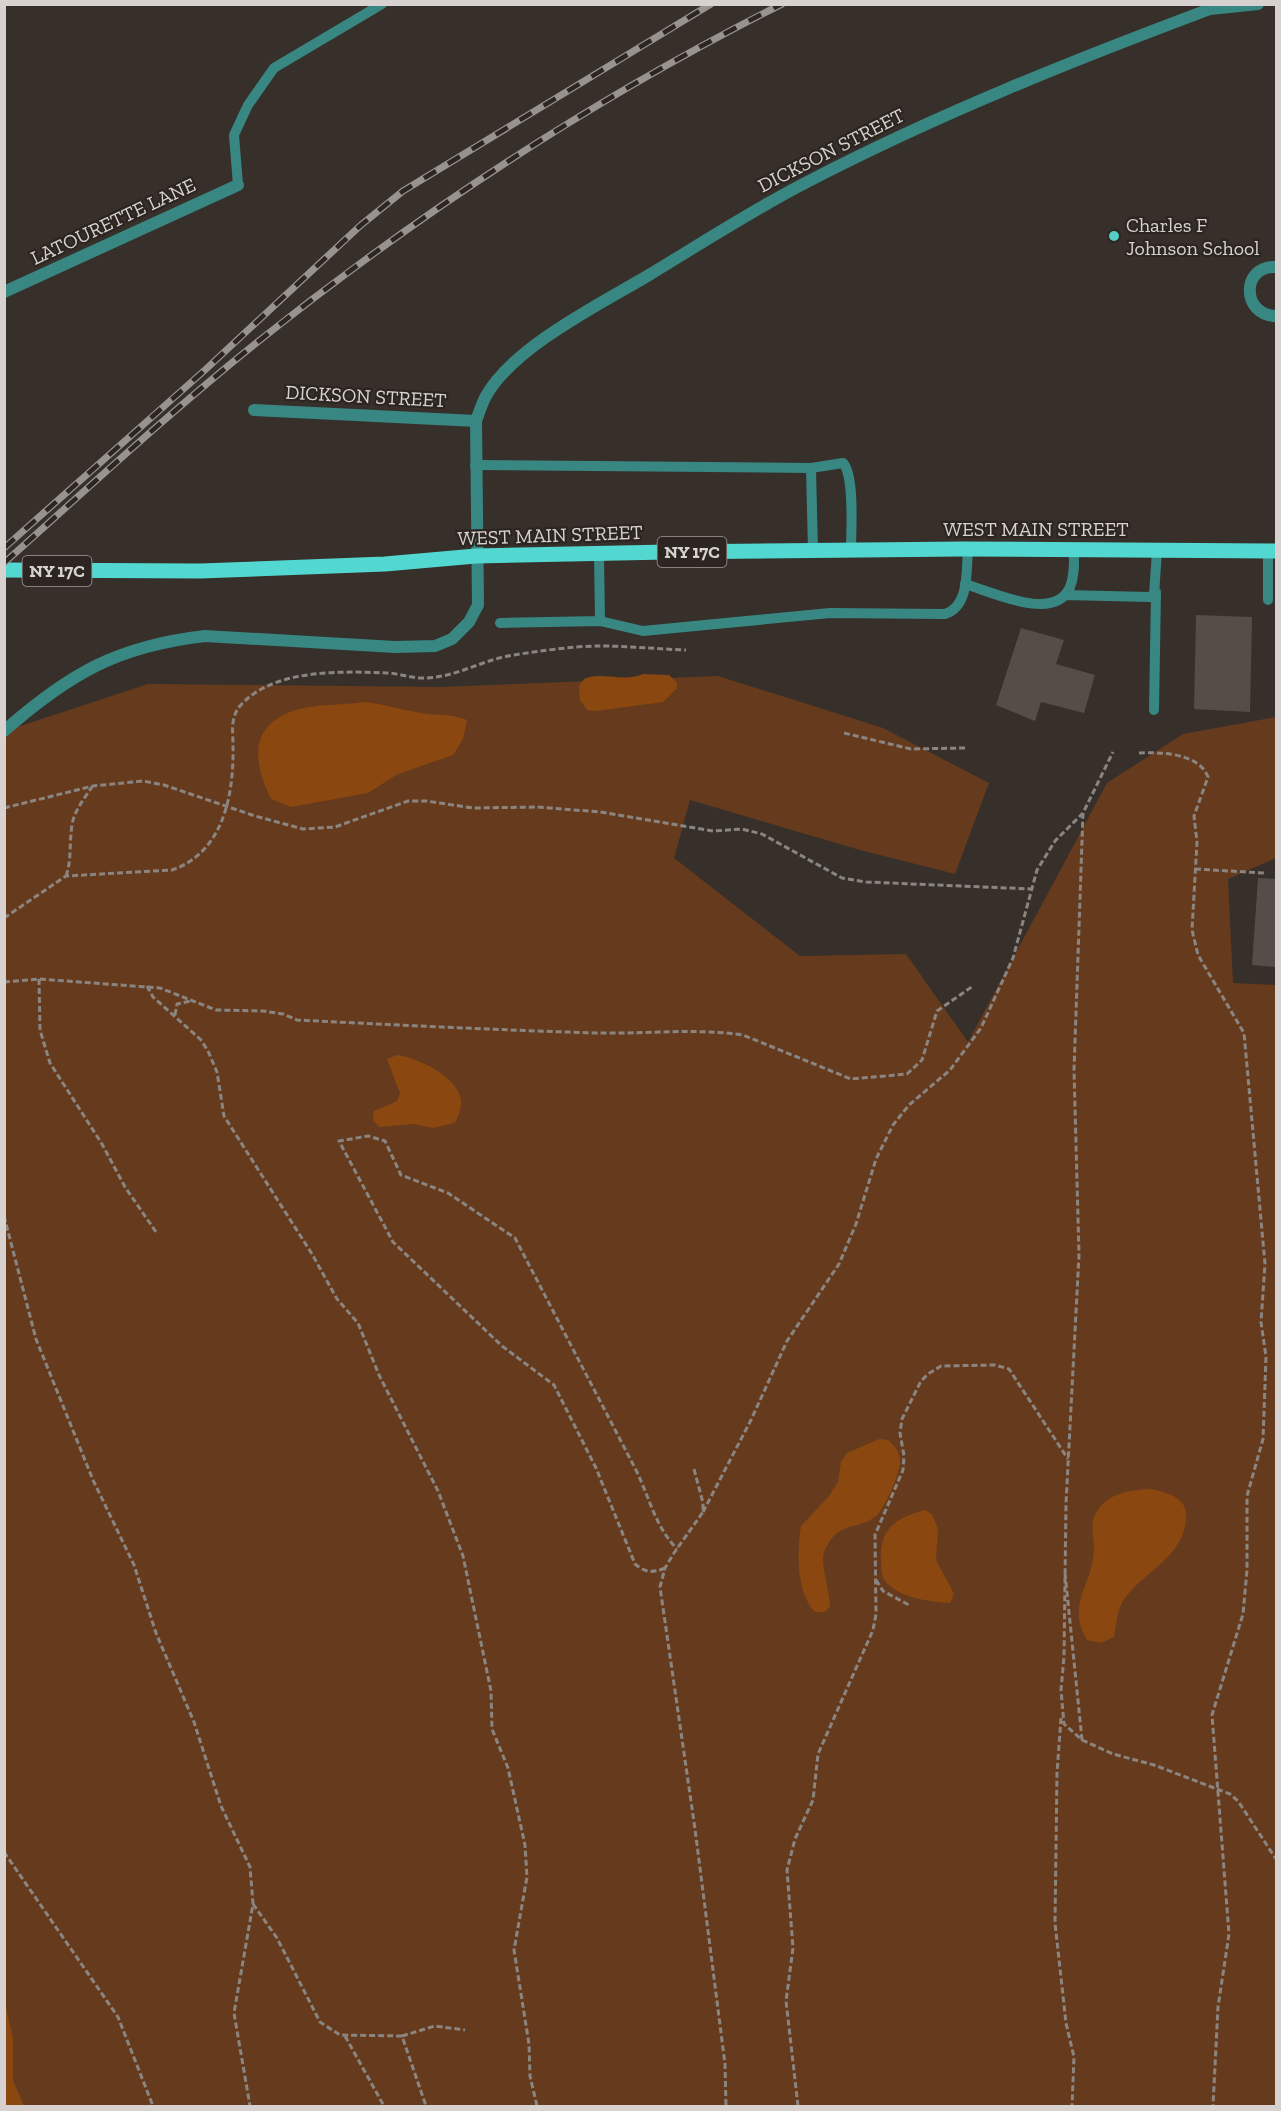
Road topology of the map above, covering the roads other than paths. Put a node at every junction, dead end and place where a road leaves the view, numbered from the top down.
1 (382, 4) edge
2 (1258, 4) edge
3 (238, 185) joint
4 (1276, 267) edge
5 (4, 292) edge
6 (1276, 316) edge
7 (254, 410) dead end
8 (476, 421) junction
9 (475, 465) junction
10 (811, 468) junction
11 (968, 549) junction
12 (813, 550) junction
13 (851, 550) junction
14 (1074, 550) junction
15 (1157, 551) junction
16 (1272, 551) edge
17 (598, 554) junction
18 (476, 556) junction
19 (4, 570) edge
20 (965, 584) junction
21 (1156, 592) junction
22 (1065, 595) junction
23 (1268, 600) dead end
24 (600, 621) junction
25 (500, 623) dead end
26 (1154, 710) dead end
27 (4, 731) edge

1 - 3 lane
2 - 8 street, DICKSON STREET
3 - 5 street, LATOURETTE LANE
4 - 6 street
7 - 8 street, DICKSON STREET
8 - 9 street, DICKSON STREET
9 - 10 lane
9 - 18 street, DICKSON STREET
10 - 12 lane
10 - 13 lane
11 - 13 main road, WEST MAIN STREET / NY 17C
11 - 14 main road, WEST MAIN STREET / NY 17C
11 - 20 lane
12 - 13 main road, WEST MAIN STREET / NY 17C
12 - 17 main road, WEST MAIN STREET / NY 17C
14 - 15 main road, WEST MAIN STREET / NY 17C
14 - 22 lane
15 - 16 main road, WEST MAIN STREET / NY 17C
15 - 21 lane
16 - 23 lane
17 - 18 main road, WEST MAIN STREET / NY 17C
17 - 24 lane
18 - 19 main road, WEST MAIN STREET / NY 17C
18 - 27 street, DICKSON STREET
20 - 22 lane
20 - 24 lane
21 - 22 lane
21 - 26 lane
24 - 25 lane

